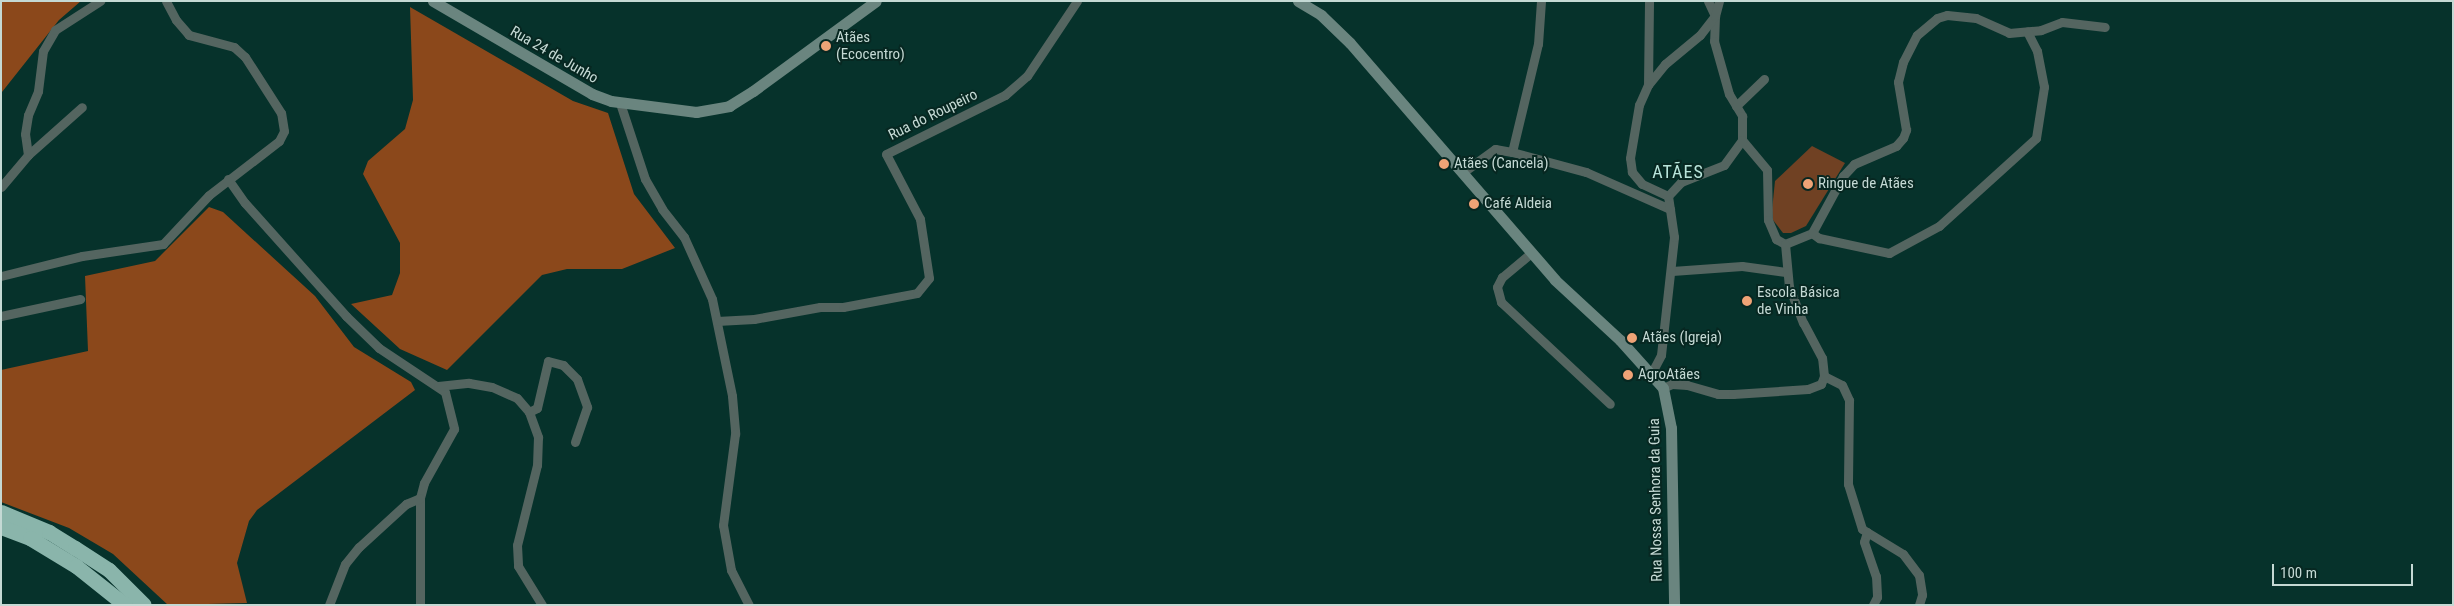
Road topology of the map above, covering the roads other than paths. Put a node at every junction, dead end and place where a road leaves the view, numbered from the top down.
1 (100, 1) edge
2 (166, 1) edge
3 (433, 1) edge
4 (876, 1) edge
5 (1077, 1) edge
6 (1298, 1) edge
7 (1541, 1) edge
8 (1649, 1) edge
9 (1708, 1) edge
10 (1719, 1) edge
11 (1714, 16) junction
12 (2105, 27) dead end
13 (2027, 32) junction
14 (1764, 79) dead end
15 (1648, 86) junction
16 (620, 103) junction
17 (1736, 106) junction
18 (82, 107) dead end
19 (1742, 140) junction
20 (1512, 152) junction
21 (28, 155) junction
22 (1462, 173) junction
23 (228, 179) junction
24 (1, 187) edge
25 (1668, 196) junction
26 (1670, 209) junction
27 (1812, 233) junction
28 (1786, 244) junction
29 (1531, 253) junction
30 (1672, 271) junction
31 (1786, 272) junction
32 (1, 276) edge
33 (80, 299) dead end
34 (1, 316) edge
35 (716, 321) junction
36 (1651, 374) junction
37 (1824, 376) junction
38 (438, 386) junction
39 (1663, 388) junction
40 (1610, 404) dead end
41 (529, 412) junction
42 (575, 442) dead end
43 (420, 498) junction
44 (1, 512) edge
45 (1, 527) edge
46 (1867, 532) junction
47 (125, 605) edge
48 (144, 605) edge
49 (329, 605) edge
50 (420, 605) edge
51 (542, 605) edge
52 (749, 605) edge
53 (1674, 605) edge
54 (1873, 605) edge
55 (1919, 605) edge

1 - 21 street
2 - 23 street
3 - 16 main road, Rua 24 de Junho
4 - 16 main road, Rua 24 de Junho
5 - 35 street, Rua do Roupeiro
6 - 22 main road, Rua Nossa Senhora da Guia
7 - 20 street
8 - 15 street
9 - 11 street
10 - 11 street
11 - 15 street
11 - 17 street
12 - 13 street
13 - 27 street
13 - 27 street
14 - 17 street
15 - 25 street
16 - 35 street
17 - 19 street
18 - 21 street
19 - 25 street
19 - 28 street
20 - 22 street
20 - 26 street
21 - 24 street
22 - 29 main road, Rua Nossa Senhora da Guia
23 - 32 street
23 - 38 street
25 - 26 street
26 - 30 street
27 - 28 street
28 - 31 street
29 - 36 main road, Rua Nossa Senhora da Guia
29 - 40 street
30 - 31 street
30 - 36 street
31 - 37 street
33 - 34 street
35 - 52 street
36 - 39 main road, Rua Nossa Senhora da Guia
37 - 39 street
37 - 46 street
38 - 41 street
38 - 43 street
39 - 53 main road, Rua Nossa Senhora da Guia
41 - 42 street
41 - 51 street
43 - 49 street
43 - 50 street
44 - 48 highway
45 - 47 highway
46 - 54 street
46 - 55 street

